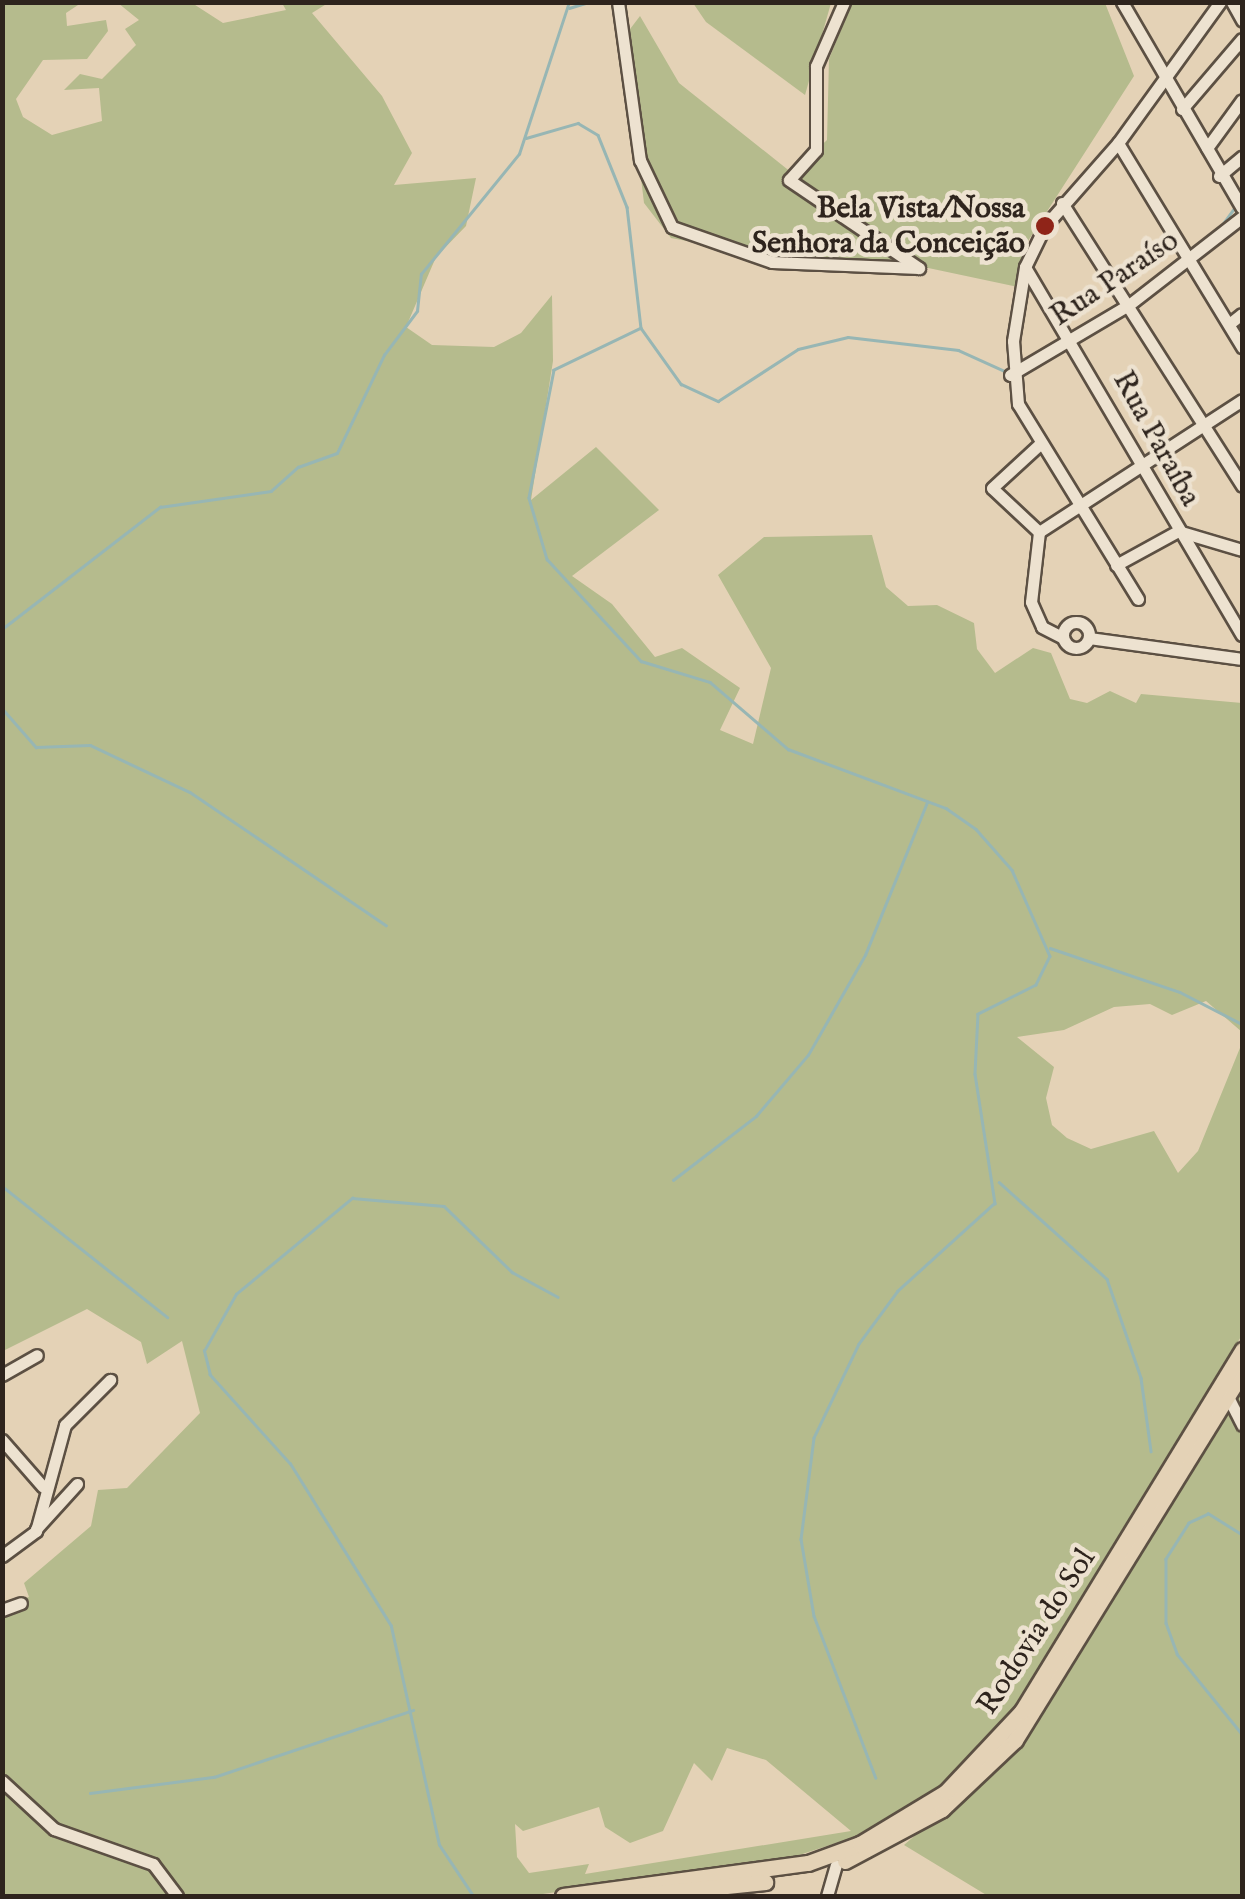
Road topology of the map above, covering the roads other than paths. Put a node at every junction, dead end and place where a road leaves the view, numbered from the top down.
1 (618, 2) edge
2 (844, 2) edge
3 (1220, 2) edge
4 (1232, 2) edge
5 (1123, 3) edge
6 (1242, 20) edge
7 (1242, 38) edge
8 (1162, 77) junction
9 (1242, 100) edge
10 (1182, 109) junction
11 (1118, 143) junction
12 (1207, 148) junction
13 (1242, 157) edge
14 (1219, 176) junction
15 (1062, 202) junction
16 (1242, 208) edge
17 (1242, 216) edge
18 (1190, 261) junction
19 (1025, 267) junction
20 (1130, 304) junction
21 (1242, 314) edge
22 (1228, 324) junction
23 (1072, 340) junction
24 (1242, 347) edge
25 (1010, 375) junction
26 (1242, 400) edge
27 (1206, 422) junction
28 (1041, 444) junction
29 (1143, 465) junction
30 (1242, 486) edge
31 (1076, 508) junction
32 (1178, 530) junction
33 (1039, 532) junction
34 (1242, 550) edge
35 (1116, 566) junction
36 (1138, 599) dead end
37 (1242, 635) edge
38 (1062, 637) junction
39 (1089, 638) junction
40 (1242, 659) edge
41 (1242, 1350) edge
42 (37, 1356) dead end
43 (1242, 1372) edge
44 (2, 1375) edge
45 (110, 1380) dead end
46 (1228, 1397) junction
47 (1242, 1426) edge
48 (2, 1440) edge
49 (76, 1484) dead end
50 (44, 1487) junction
51 (36, 1529) junction
52 (3, 1555) edge
53 (21, 1603) dead end
54 (2, 1610) edge
55 (2, 1781) edge
56 (836, 1864) junction
57 (177, 1896) edge
58 (564, 1896) edge
59 (630, 1896) edge
60 (827, 1896) edge

1 - 2 street
3 - 8 street
4 - 6 street
5 - 8 street
7 - 10 street
8 - 10 street
8 - 11 street
9 - 12 street
10 - 12 street
11 - 15 street
11 - 18 street
12 - 14 street
13 - 14 street
14 - 16 street
15 - 19 street
15 - 20 street
17 - 18 street, Rua Paraíso
18 - 20 street, Rua Paraíso
18 - 22 street
19 - 23 street, Rua Paraíba
19 - 25 street
20 - 23 street, Rua Paraíso
20 - 27 street
21 - 22 street
22 - 24 street
23 - 25 street, Rua Paraíso
23 - 29 street, Rua Paraíba
25 - 28 street
26 - 27 street
27 - 29 street
27 - 30 street
28 - 31 street
28 - 33 street
29 - 31 street
29 - 32 street, Rua Paraíba
31 - 33 street
31 - 35 street
32 - 34 street
32 - 35 street
32 - 37 street, Rua Paraíba
33 - 38 street
35 - 36 street
38 - 39 street
38 - 39 street
39 - 40 street
41 - 58 main road, Rodovia do Sol
42 - 44 street
43 - 46 main road, Rodovia do Sol
45 - 50 street
46 - 47 street
46 - 56 main road, Rodovia do Sol
48 - 50 street
49 - 51 street
50 - 51 street
51 - 52 street
53 - 54 street
55 - 57 street
56 - 59 main road, Rodovia do Sol
56 - 60 street

